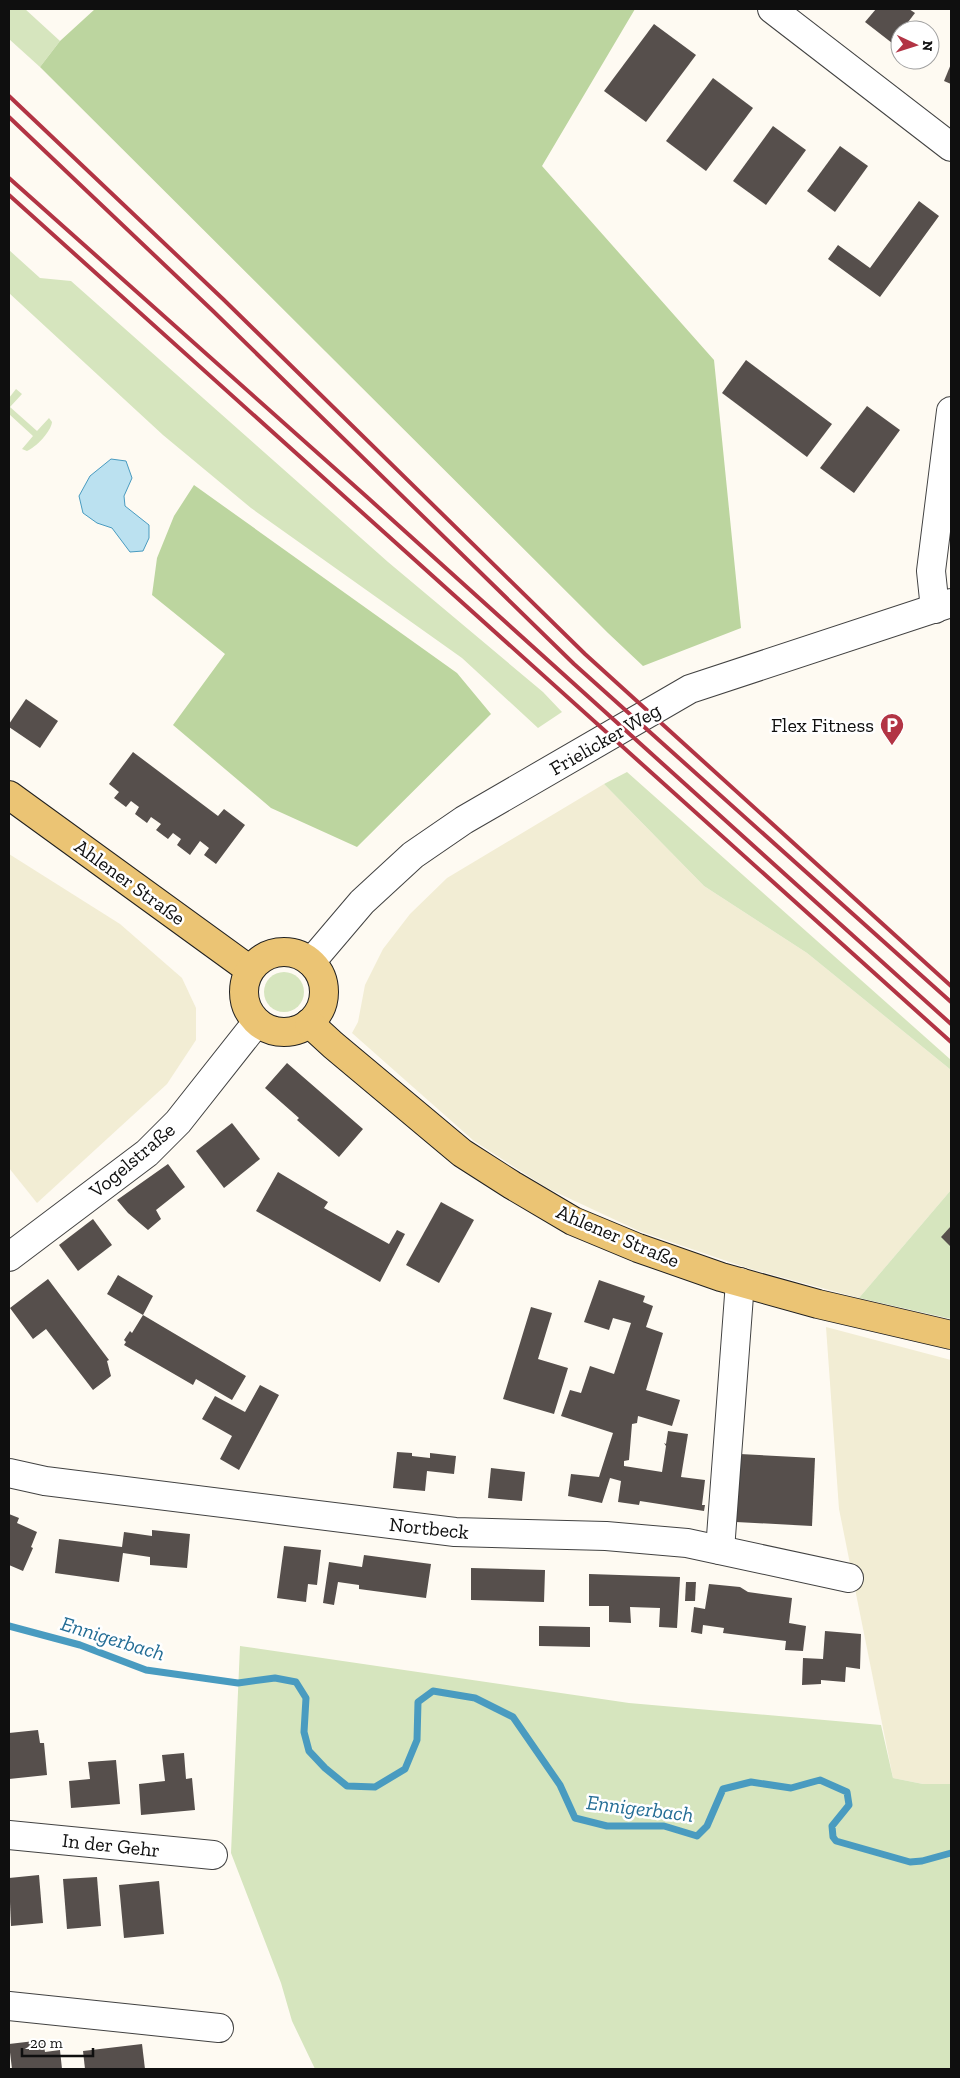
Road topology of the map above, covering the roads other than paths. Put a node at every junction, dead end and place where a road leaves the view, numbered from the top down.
1 (772, 9) edge
2 (951, 148) edge
3 (951, 411) edge
4 (943, 606) edge
5 (9, 795) edge
6 (311, 962) junction
7 (250, 970) junction
8 (257, 1022) junction
9 (309, 1023) junction
10 (9, 1257) edge
11 (740, 1282) junction
12 (951, 1335) edge
13 (9, 1472) edge
14 (720, 1550) junction
15 (850, 1578) dead end
16 (9, 1835) edge
17 (213, 1855) dead end
18 (9, 2006) edge
19 (218, 2028) dead end

1 - 2 street
3 - 4 street
4 - 6 street, Frielicker Weg
5 - 7 main road, Ahlener Straße
6 - 7 main road
6 - 9 main road
7 - 8 main road
8 - 9 main road
8 - 10 street, Vogelstraße
9 - 11 main road, Ahlener Straße
11 - 12 main road, Ahlener Straße
11 - 14 street
13 - 14 street, Nortbeck
14 - 15 street, Nortbeck
16 - 17 street, In der Gehr
18 - 19 street

